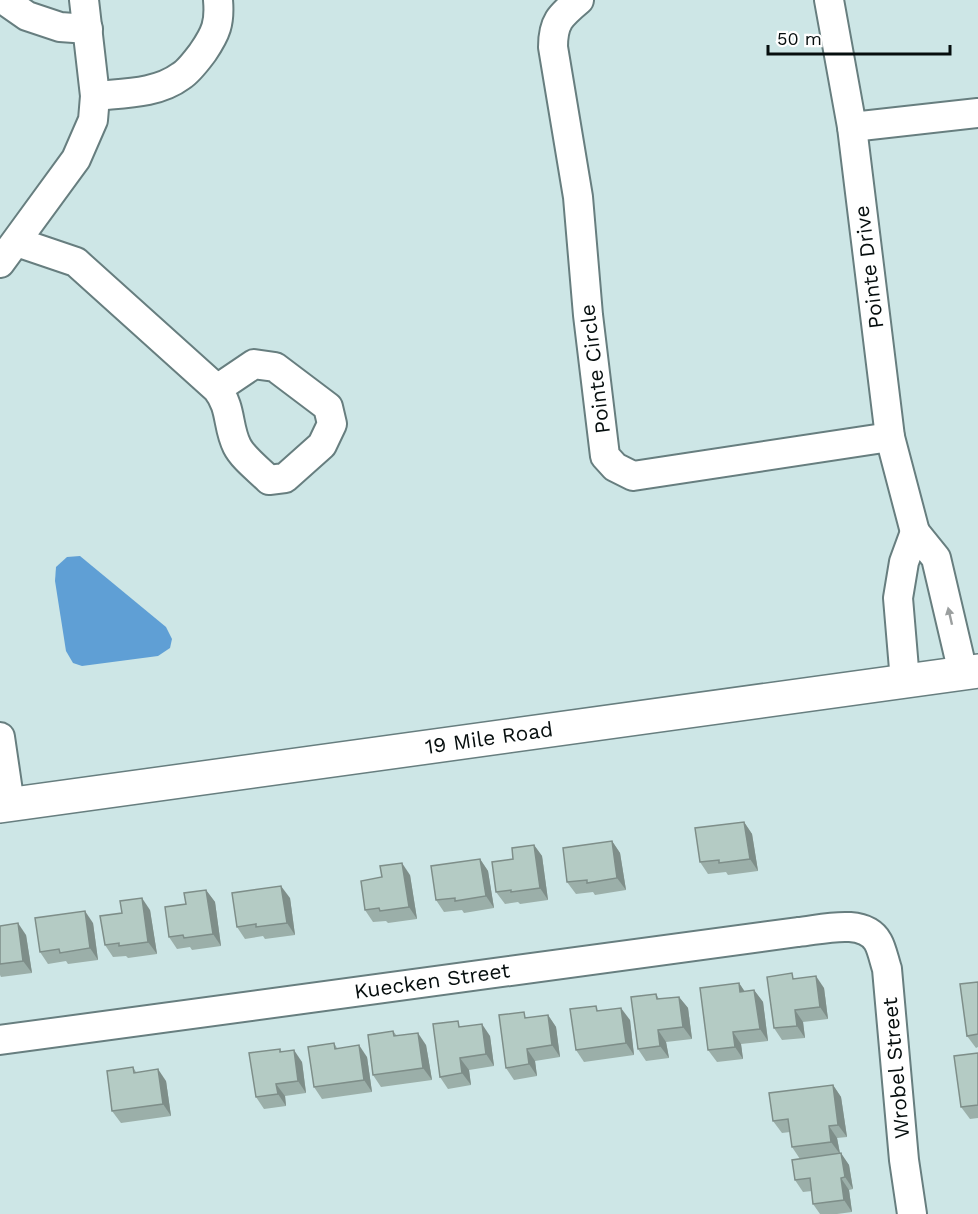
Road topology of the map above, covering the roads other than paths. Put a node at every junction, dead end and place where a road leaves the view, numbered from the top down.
1 (4, 0) edge
2 (84, 0) edge
3 (218, 0) edge
4 (579, 0) edge
5 (829, 0) edge
6 (88, 29) junction
7 (95, 96) junction
8 (978, 113) edge
9 (852, 128) junction
10 (9, 252) edge
11 (217, 389) dead end
12 (890, 437) junction
13 (915, 532) junction
14 (971, 672) edge
15 (905, 681) junction
16 (0, 737) edge
17 (5, 806) edge
18 (864, 929) joint
19 (0, 1040) edge
20 (912, 1214) edge

1 - 6 street
2 - 6 street
3 - 7 street
4 - 12 street, Pointe Circle
5 - 9 street, Pointe Drive
6 - 7 street
7 - 10 street
8 - 9 street
9 - 12 street, Pointe Drive
10 - 11 street
12 - 13 street, Pointe Drive
14 -> 13 street, Pointe Drive
13 - 15 street
14 - 15 street, 19 Mile Road
15 - 17 street, 19 Mile Road
16 - 17 street
18 - 19 street, Kuecken Street
18 - 20 street, Wrobel Street

